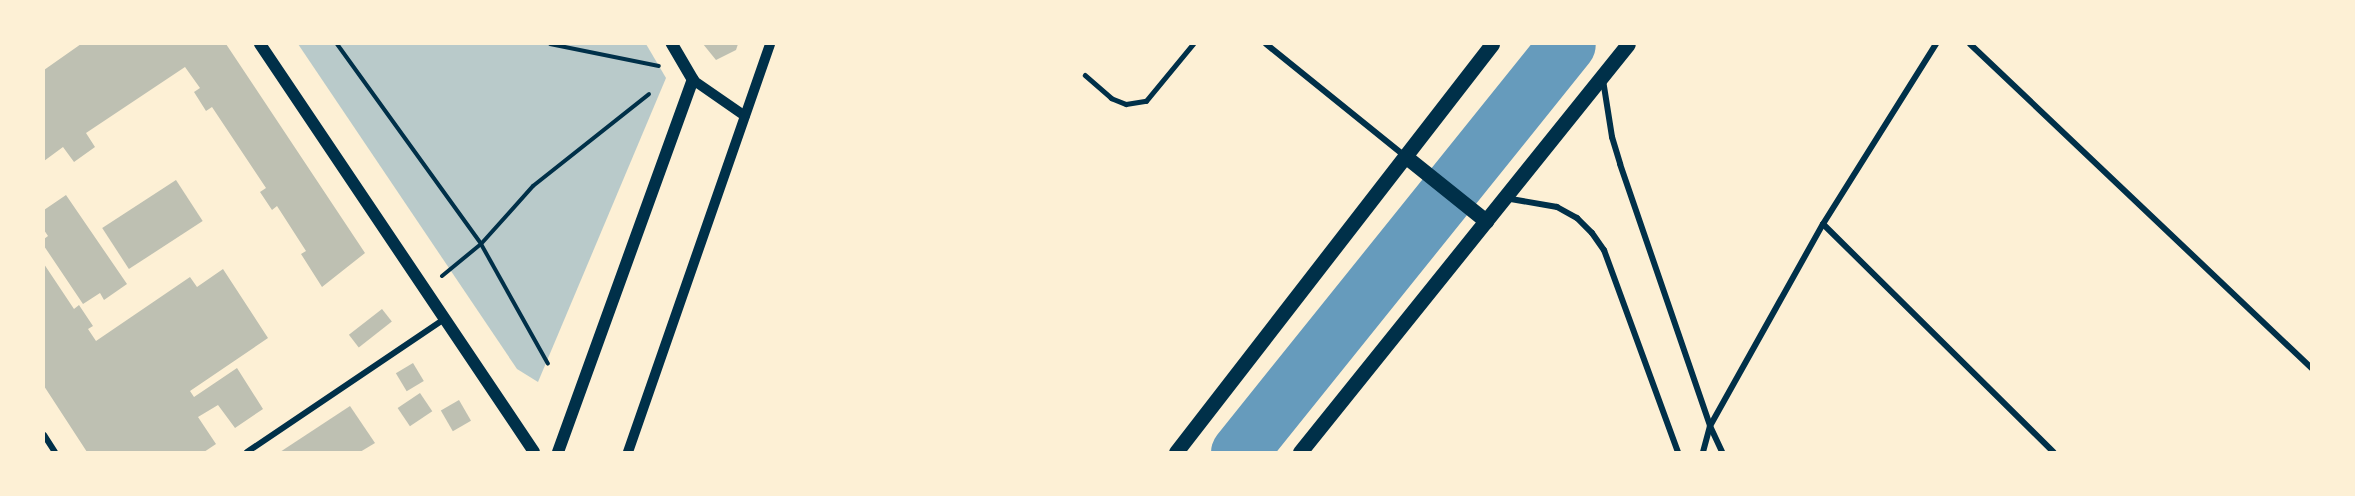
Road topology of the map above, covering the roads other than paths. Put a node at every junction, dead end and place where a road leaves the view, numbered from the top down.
1 (260, 44) edge
2 (672, 44) edge
3 (770, 44) edge
4 (1193, 44) edge
5 (1266, 44) edge
6 (1492, 44) edge
7 (1628, 44) edge
8 (1936, 44) edge
9 (1970, 44) edge
10 (1085, 75) dead end
11 (1603, 75) junction
12 (693, 80) junction
13 (745, 116) junction
14 (1406, 156) junction
15 (1505, 198) junction
16 (1486, 221) junction
17 (1823, 224) junction
18 (445, 319) junction
19 (2312, 369) edge
20 (1710, 426) junction
21 (44, 435) edge
22 (56, 453) edge
23 (247, 453) edge
24 (534, 453) edge
25 (558, 453) edge
26 (628, 453) edge
27 (1176, 453) edge
28 (1300, 453) edge
29 (1678, 453) edge
30 (1703, 453) edge
31 (1722, 453) edge
32 (2053, 453) edge

1 - 18 main road
2 - 12 main road
3 - 13 street
4 - 10 lane
5 - 14 street
6 - 14 main road
7 - 11 main road
8 - 17 street
9 - 19 street
11 - 15 main road
11 - 20 street
12 - 13 street
12 - 25 main road
13 - 26 street
14 - 16 main road
14 - 27 main road
15 - 16 main road
15 - 29 street
16 - 28 main road
17 - 20 street
17 - 32 street
18 - 23 street
18 - 24 main road
20 - 30 street
20 - 31 street
21 - 22 street

